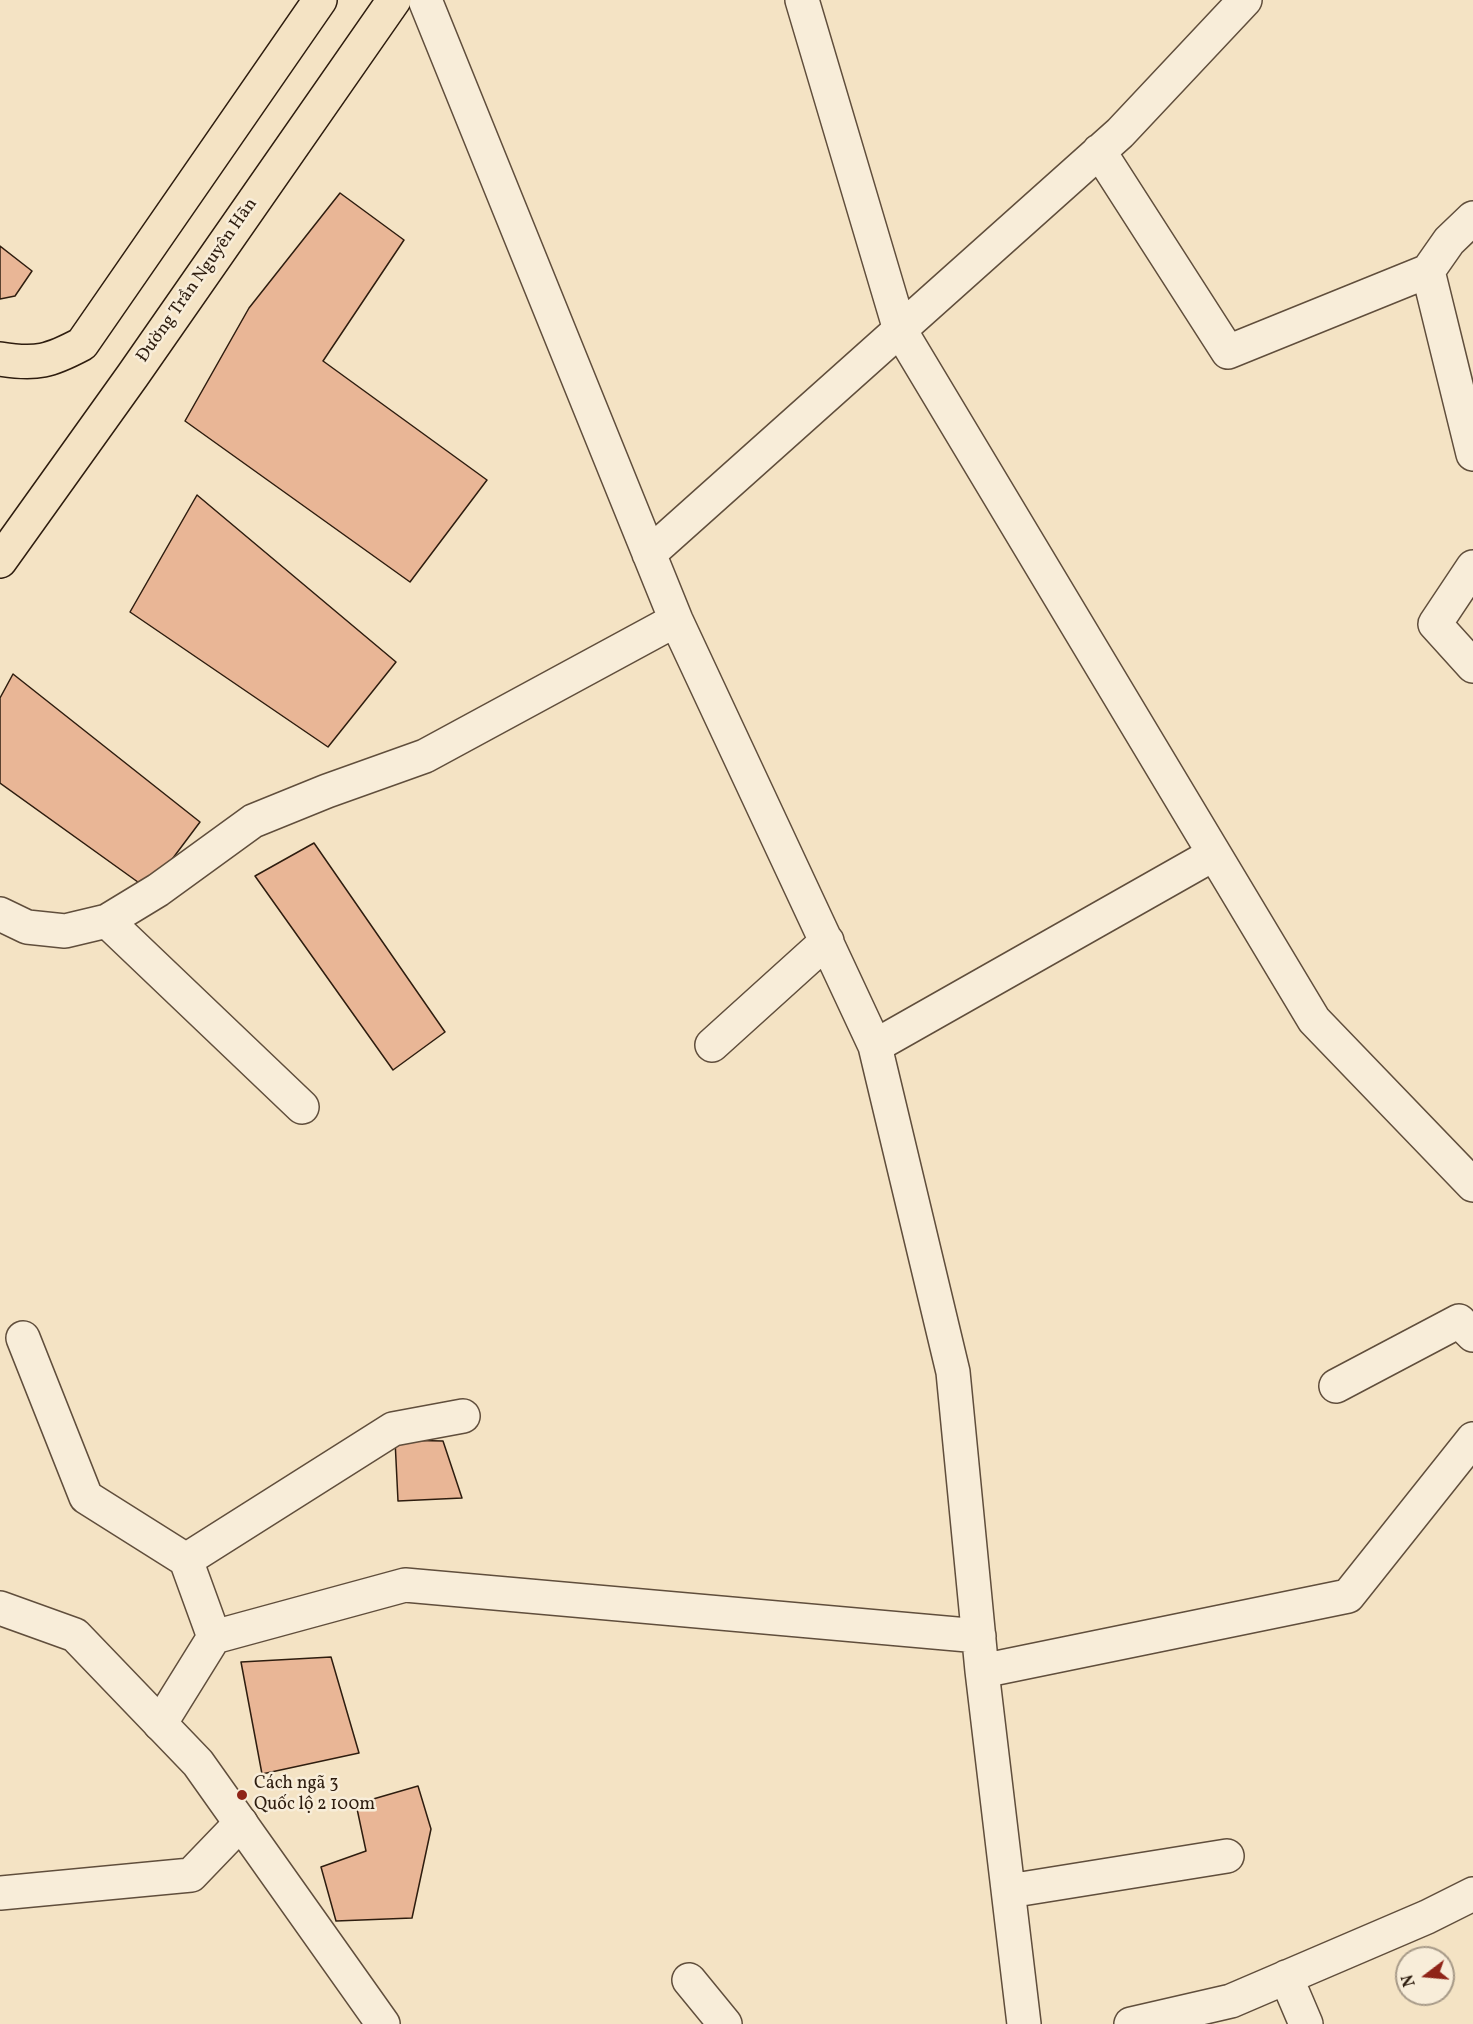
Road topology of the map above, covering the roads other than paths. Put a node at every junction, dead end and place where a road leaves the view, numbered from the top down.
1 (320, 0) edge
2 (394, 0) edge
3 (425, 0) edge
4 (802, 0) edge
5 (1245, 0) edge
6 (1099, 151) junction
7 (1473, 218) edge
8 (1428, 271) junction
9 (900, 330) junction
10 (0, 359) edge
11 (1473, 454) edge
12 (649, 554) junction
13 (0, 561) edge
14 (1473, 567) edge
15 (676, 620) junction
16 (1473, 666) edge
17 (1214, 854) junction
18 (0, 915) edge
19 (107, 921) junction
20 (827, 941) junction
21 (712, 1045) dead end
22 (875, 1046) junction
23 (302, 1107) dead end
24 (1473, 1185) edge
25 (1473, 1335) edge
26 (23, 1338) dead end
27 (1336, 1386) dead end
28 (463, 1416) dead end
29 (1473, 1439) edge
30 (186, 1560) junction
31 (0, 1608) edge
32 (979, 1636) junction
33 (214, 1637) junction
34 (982, 1671) junction
35 (160, 1724) junction
36 (241, 1823) junction
37 (1227, 1856) dead end
38 (1009, 1891) junction
39 (0, 1893) edge
40 (1473, 1894) edge
41 (1286, 1977) junction
42 (689, 1980) dead end
43 (383, 2024) edge
44 (725, 2024) edge
45 (1024, 2024) edge
46 (1131, 2024) edge
47 (1306, 2024) edge

1 - 10 main road
2 - 13 main road, Đường Trần Nguyên Hãn
3 - 12 street
4 - 9 street
5 - 6 street
6 - 8 street
6 - 9 street
7 - 8 street
8 - 11 street
9 - 12 street
9 - 17 street
12 - 15 street
14 - 16 street
15 - 19 street
15 - 20 street
17 - 22 street
17 - 24 street
18 - 19 street
19 - 23 street
20 - 21 street
20 - 22 street
22 - 32 street
25 - 27 street
26 - 30 street
28 - 30 street
29 - 34 street
30 - 33 street
31 - 35 street
32 - 33 street
32 - 34 street
33 - 35 street
34 - 38 street
35 - 36 street
36 - 39 street
36 - 43 street
37 - 38 street
38 - 45 street
40 - 41 street
41 - 46 street
41 - 47 street
42 - 44 street

